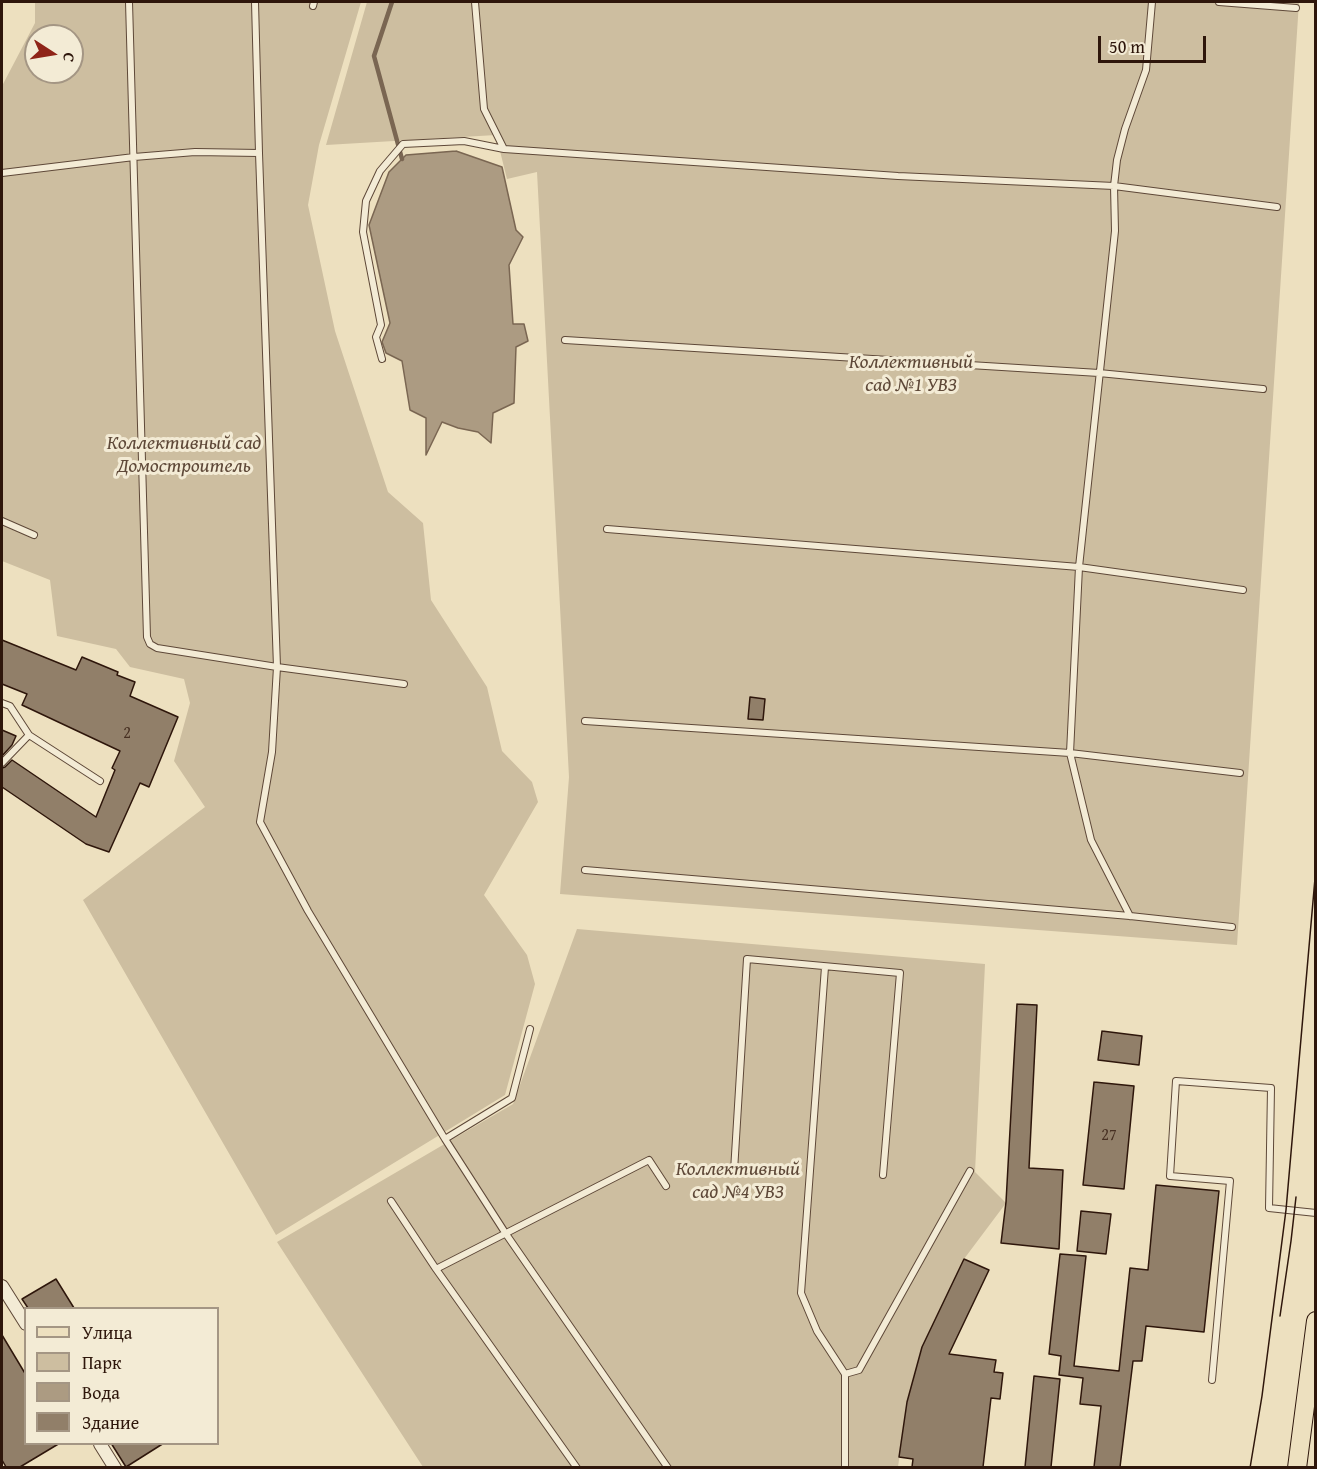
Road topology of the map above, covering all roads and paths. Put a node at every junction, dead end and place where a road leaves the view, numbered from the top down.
1 (129, 2) edge
2 (255, 2) edge
3 (475, 2) edge
4 (1152, 2) edge
5 (1219, 2) edge
6 (1296, 8) dead end
7 (504, 149) junction
8 (259, 153) junction
9 (134, 157) junction
10 (2, 173) edge
11 (1114, 186) junction
12 (1277, 207) dead end
13 (565, 340) dead end
14 (382, 359) dead end
15 (1099, 373) junction
16 (1263, 389) dead end
17 (2, 521) edge
18 (607, 529) dead end
19 (34, 535) dead end
20 (1080, 567) junction
21 (1243, 590) dead end
22 (278, 667) junction
23 (404, 684) dead end
24 (2, 703) edge
25 (585, 721) dead end
26 (29, 735) junction
27 (1070, 753) junction
28 (2, 763) edge
29 (1240, 773) dead end
30 (100, 781) dead end
31 (585, 870) dead end
32 (1130, 916) junction
33 (1232, 927) dead end
34 (825, 966) junction
35 (530, 1029) dead end
36 (444, 1139) junction
37 (734, 1171) dead end
38 (970, 1171) dead end
39 (883, 1175) dead end
40 (666, 1186) dead end
41 (391, 1201) dead end
42 (1316, 1213) edge
43 (506, 1234) junction
44 (436, 1269) junction
45 (2, 1286) edge
46 (24, 1321) edge
47 (1316, 1321) edge
48 (845, 1374) junction
49 (1212, 1380) dead end
50 (101, 1445) edge
51 (115, 1467) edge
52 (577, 1467) edge
53 (668, 1467) edge
54 (845, 1467) edge
55 (1297, 1467) edge

1 - 9 lane
2 - 8 lane
3 - 7 lane
4 - 11 lane
5 - 6 lane
7 - 11 lane
7 - 14 lane
8 - 9 lane
8 - 22 lane
9 - 10 lane
9 - 22 lane
11 - 12 lane
11 - 15 lane
13 - 15 lane
15 - 16 lane
15 - 20 lane
17 - 19 lane
18 - 20 lane
20 - 21 lane
20 - 27 lane
22 - 23 lane
22 - 36 lane
24 - 26 lane
25 - 27 lane
26 - 28 lane
26 - 30 lane
27 - 29 lane
27 - 32 lane
31 - 32 lane
32 - 33 lane
34 - 37 lane
34 - 39 lane
34 - 48 lane
35 - 36 lane
36 - 43 lane
38 - 48 lane
40 - 43 lane
41 - 44 lane
42 - 49 lane
43 - 44 lane
43 - 53 lane
44 - 52 lane
45 - 46 street
47 - 55 main road
48 - 54 lane
50 - 51 street

